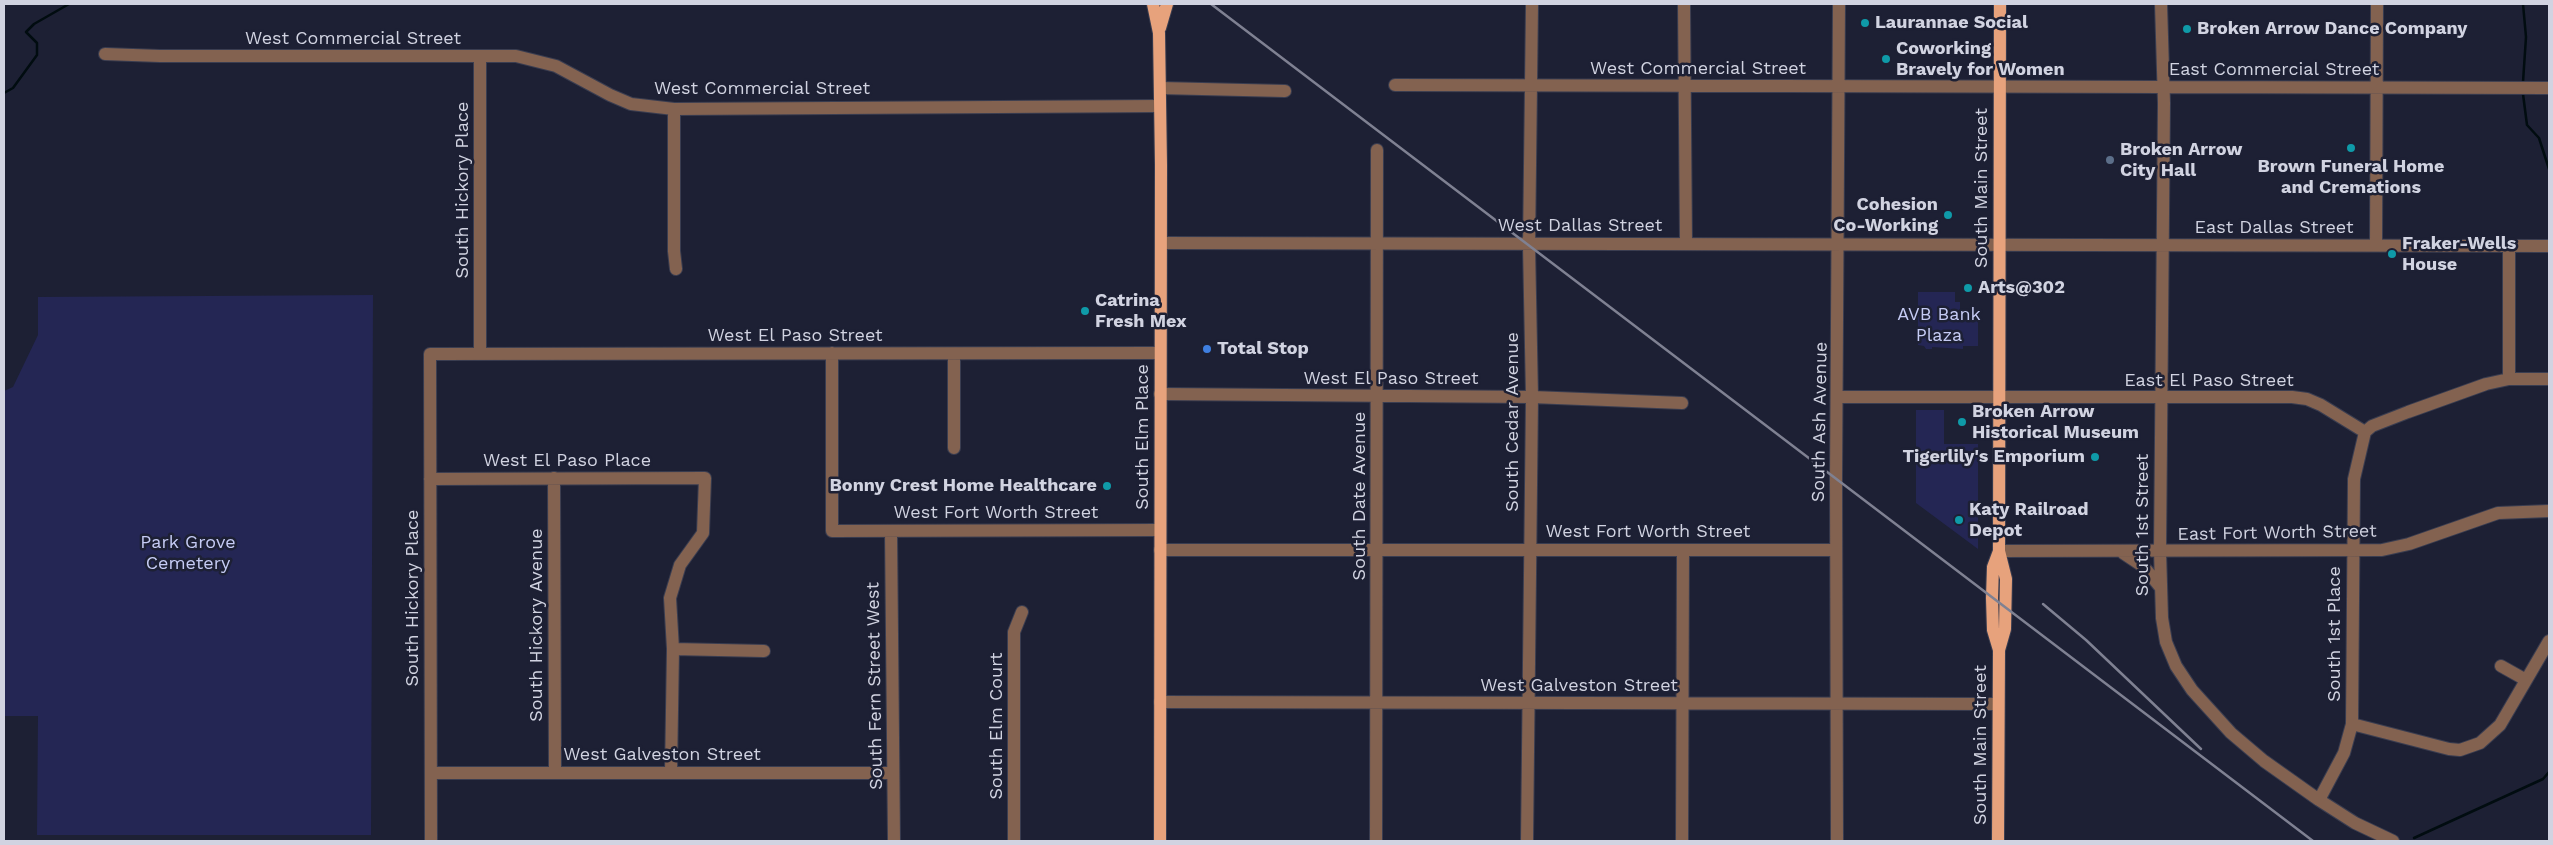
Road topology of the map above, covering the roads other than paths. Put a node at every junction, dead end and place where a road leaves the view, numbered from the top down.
1 (1153, 4) edge
2 (1166, 4) edge
3 (1532, 4) edge
4 (1684, 4) edge
5 (1839, 4) edge
6 (2000, 4) edge
7 (2161, 4) edge
8 (2377, 4) edge
9 (1159, 33) junction
10 (105, 54) dead end
11 (480, 56) junction
12 (1395, 85) dead end
13 (1531, 85) junction
14 (1685, 86) junction
15 (1839, 87) junction
16 (2000, 87) junction
17 (2163, 87) junction
18 (1160, 88) junction
19 (2377, 88) junction
20 (2549, 88) edge
21 (1285, 91) dead end
22 (1160, 106) junction
23 (674, 109) junction
24 (1377, 150) dead end
25 (1161, 243) junction
26 (1377, 244) junction
27 (1530, 244) junction
28 (1686, 244) junction
29 (1838, 244) junction
30 (1999, 244) junction
31 (2163, 245) junction
32 (2376, 245) junction
33 (2509, 246) junction
34 (2549, 246) edge
35 (676, 270) dead end
36 (1160, 352) junction
37 (430, 354) joint
38 (480, 354) junction
39 (832, 354) junction
40 (954, 354) junction
41 (2509, 379) junction
42 (2549, 379) edge
43 (1160, 394) junction
44 (1378, 397) junction
45 (1838, 397) junction
46 (1532, 398) junction
47 (1999, 398) junction
48 (2161, 398) junction
49 (1682, 403) dead end
50 (2365, 432) junction
51 (954, 448) dead end
52 (554, 478) junction
53 (430, 479) junction
54 (2549, 512) edge
55 (1160, 530) junction
56 (890, 531) junction
57 (1530, 549) junction
58 (1160, 550) junction
59 (1377, 550) junction
60 (1684, 550) junction
61 (1836, 550) junction
62 (1999, 551) junction
63 (2121, 551) junction
64 (2160, 551) junction
65 (2352, 551) junction
66 (2161, 588) junction
67 (1022, 612) dead end
68 (2549, 641) edge
69 (673, 649) junction
70 (764, 651) dead end
71 (2501, 666) dead end
72 (2526, 680) junction
73 (1160, 702) junction
74 (1377, 703) junction
75 (1529, 703) junction
76 (1683, 703) junction
77 (1837, 704) junction
78 (1998, 704) junction
79 (2352, 724) junction
80 (555, 772) junction
81 (671, 772) junction
82 (432, 773) junction
83 (893, 773) junction
84 (2319, 800) junction
85 (431, 841) edge
86 (894, 841) edge
87 (1014, 841) edge
88 (1160, 841) edge
89 (1376, 841) edge
90 (1527, 841) edge
91 (1682, 841) edge
92 (1837, 841) edge
93 (1998, 841) edge
94 (2393, 841) edge

1 - 9 main road, South Elm Place
2 - 9 main road, South Elm Place
3 - 13 street, South Cedar Avenue
4 - 14 street
5 - 15 street, South Ash Avenue
6 - 16 main road, South Main Street
7 - 17 street, South 1st Street
8 - 19 street
9 - 18 main road, South Elm Place
10 - 11 street, West Commercial Street
11 - 23 street, West Commercial Street
11 - 38 street, South Hickory Place
12 - 13 street, West Commercial Street
13 - 14 street, West Commercial Street
13 - 27 street, South Cedar Avenue
14 - 15 street, West Commercial Street
14 - 28 street
15 - 16 street, West Commercial Street
15 - 29 street, South Ash Avenue
16 - 17 street, East Commercial Street
16 - 30 main road, South Main Street
17 - 19 street, East Commercial Street
17 - 31 street, South 1st Street
18 - 21 street
18 - 22 main road, South Elm Place
19 - 20 street, East Commercial Street
19 - 32 street
22 - 23 street, West Commercial Street
22 - 25 main road, South Elm Place
23 - 35 street
24 - 26 street, South Date Avenue
25 - 26 street, West Dallas Street
25 - 36 main road, South Elm Place
26 - 27 street, West Dallas Street
26 - 44 street, South Date Avenue
27 - 28 street, West Dallas Street
27 - 46 street, South Cedar Avenue
28 - 29 street, West Dallas Street
29 - 30 street, West Dallas Street
29 - 45 street, South Ash Avenue
30 - 31 street, East Dallas Street
30 - 47 main road, South Main Street
31 - 32 street, East Dallas Street
31 - 48 street, South 1st Street
32 - 33 street, East Dallas Street
33 - 34 street, East Dallas Street
33 - 41 street
36 - 40 street, West El Paso Street
36 - 43 main road, South Elm Place
37 - 38 street, West El Paso Street
37 - 53 street, South Hickory Place
38 - 39 street, West El Paso Street
39 - 40 street, West El Paso Street
39 - 56 street, West Fort Worth Street
40 - 51 street
41 - 42 street
41 - 50 street
43 - 44 street, West El Paso Street
43 - 55 main road, South Elm Place
44 - 46 street, West El Paso Street
44 - 59 street, South Date Avenue
45 - 47 street
45 - 61 street, South Ash Avenue
46 - 49 street, West El Paso Street
46 - 57 street, South Cedar Avenue
47 - 48 street, East El Paso Street
47 - 62 main road, South Main Street
48 - 50 street, East El Paso Street
48 - 64 street, South 1st Street
50 - 65 street, South 1st Place
52 - 53 street, West El Paso Place
52 - 69 street, West El Paso Place
52 - 80 street, South Hickory Avenue
53 - 82 street, South Hickory Place
54 - 65 street, East Fort Worth Street
55 - 56 street, West Fort Worth Street
55 - 58 main road, South Elm Place
56 - 83 street, South Fern Street West
57 - 59 street, West Fort Worth Street
57 - 60 street, West Fort Worth Street
57 - 75 street, South Cedar Avenue
58 - 59 street, West Fort Worth Street
58 - 73 main road, South Elm Place
59 - 74 street, South Date Avenue
60 - 61 street, West Fort Worth Street
60 - 76 street
61 - 77 street, South Ash Avenue
62 - 63 street, East Fort Worth Street
62 - 78 main road, South Main Street
63 - 64 street, East Fort Worth Street
63 - 66 street
64 - 65 street, East Fort Worth Street
64 - 66 street, South 1st Street
65 - 79 street, South 1st Place
66 - 84 street, South 1st Street
67 - 87 street, South Elm Court
68 - 72 street
69 - 70 street
69 - 81 street
71 - 72 street
72 - 79 street
73 - 74 street, West Galveston Street
73 - 88 main road, South Elm Place
74 - 75 street, West Galveston Street
74 - 89 street, South Date Avenue
75 - 76 street, West Galveston Street
75 - 90 street, South Cedar Avenue
76 - 77 street, West Galveston Street
76 - 91 street
77 - 78 street, West Galveston Street
77 - 92 street, South Ash Avenue
78 - 93 main road, South Main Street
79 - 84 street, South 1st Place
80 - 81 street, West Galveston Street
80 - 82 street, West Galveston Street
81 - 83 street, West Galveston Street
82 - 85 street, South Hickory Place
83 - 86 street, South Fern Street West
84 - 94 street, South 1st Street

